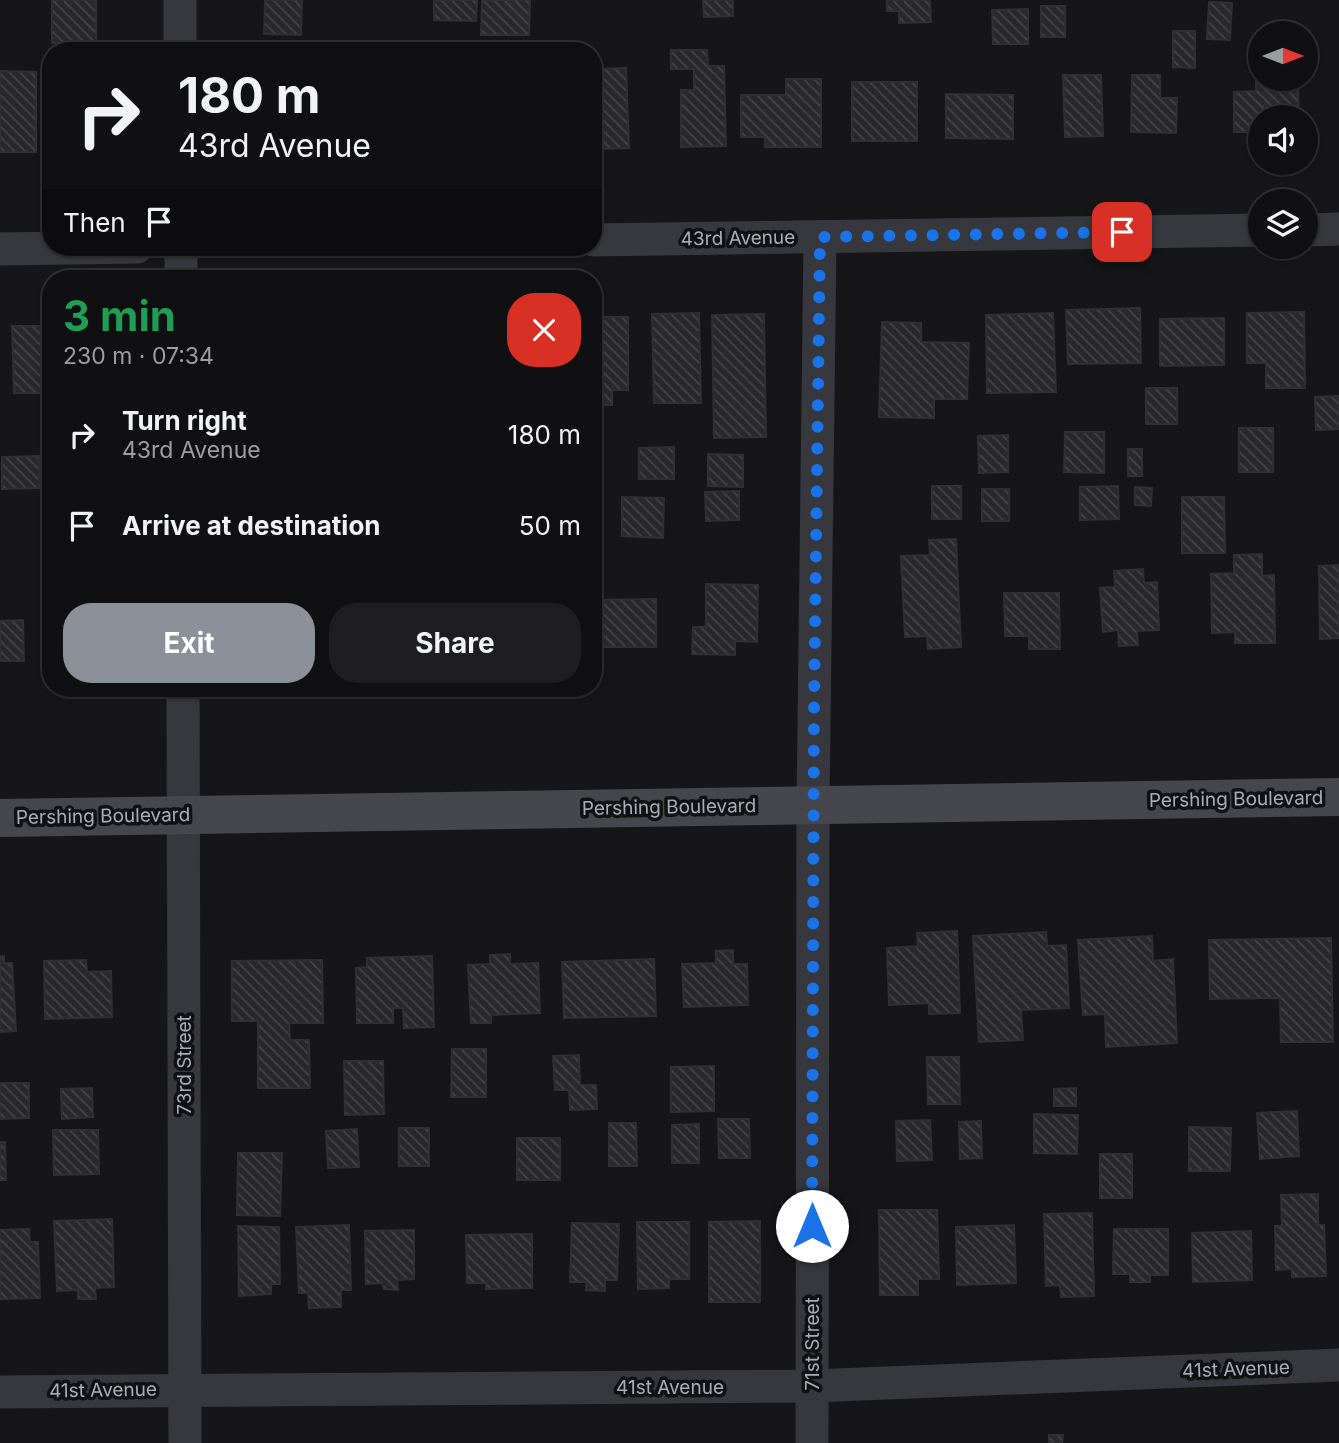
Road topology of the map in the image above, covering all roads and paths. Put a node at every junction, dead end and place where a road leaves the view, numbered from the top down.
1 (180, 0) edge
2 (180, 42) edge
3 (1339, 229) edge
4 (1248, 230) edge
5 (1318, 230) edge
6 (820, 237) junction
7 (602, 240) edge
8 (42, 248) edge
9 (0, 249) edge
10 (183, 697) edge
11 (1339, 797) edge
12 (813, 804) junction
13 (183, 814) junction
14 (0, 818) edge
15 (1339, 1365) edge
16 (812, 1386) junction
17 (185, 1389) junction
18 (0, 1392) edge
19 (185, 1443) edge
20 (812, 1443) edge

1 - 2 street
3 - 5 street
4 - 6 street, 43rd Avenue
6 - 7 street, 43rd Avenue
6 - 12 street, 71st Street
8 - 9 street
10 - 13 street, 73rd Street
11 - 12 street, Pershing Boulevard
12 - 13 street, Pershing Boulevard
12 - 16 street, 71st Street
13 - 14 street, Pershing Boulevard
13 - 17 street, 73rd Street
15 - 16 street, 41st Avenue
16 - 17 street, 41st Avenue
16 - 20 street, 71st Street
17 - 18 street, 41st Avenue
17 - 19 street, 73rd Street

